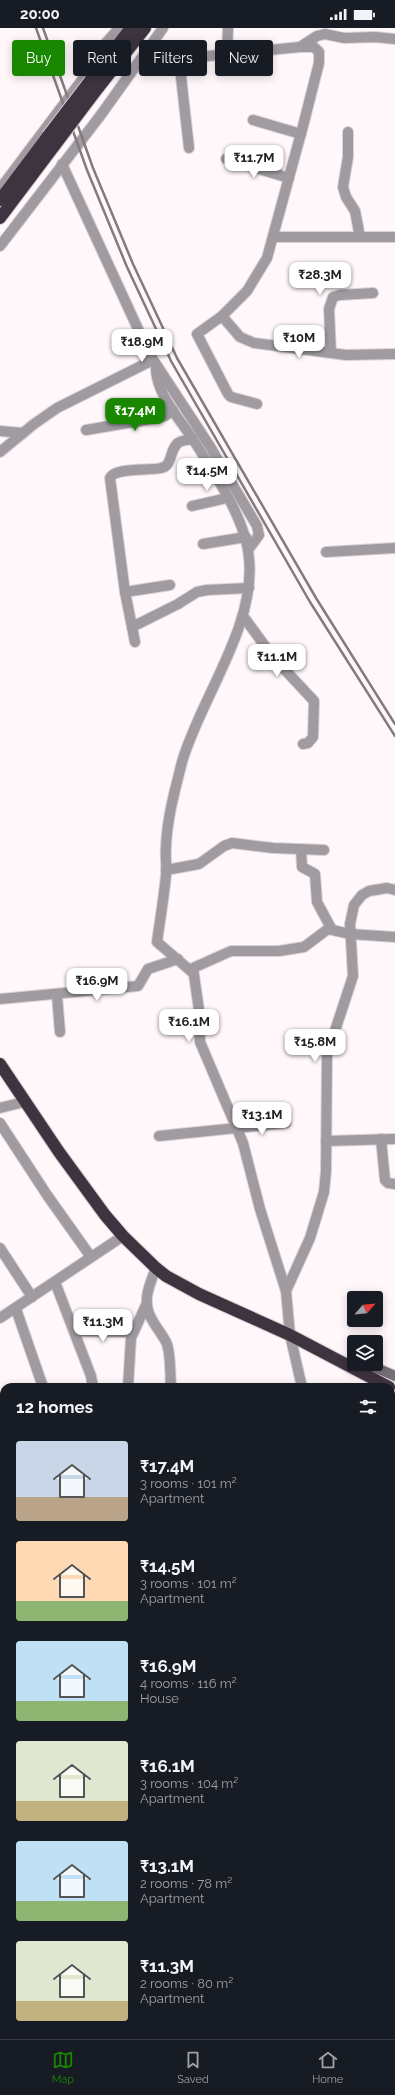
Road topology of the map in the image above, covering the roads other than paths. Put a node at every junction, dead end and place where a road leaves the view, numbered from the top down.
1 (119, 28) edge
2 (131, 28) edge
3 (145, 28) edge
4 (163, 28) edge
5 (228, 28) edge
6 (315, 28) edge
7 (331, 31) edge
8 (313, 39) junction
9 (395, 39) edge
10 (228, 40) edge
11 (300, 47) junction
12 (273, 50) edge
13 (138, 63) joint
14 (181, 76) edge
15 (94, 85) junction
16 (253, 120) dead end
17 (348, 132) dead end
18 (301, 134) junction
19 (52, 140) junction
20 (189, 148) dead end
21 (226, 159) dead end
22 (62, 164) junction
23 (290, 178) junction
24 (0, 189) edge
25 (0, 200) edge
26 (0, 218) edge
27 (274, 237) junction
28 (360, 237) junction
29 (395, 237) edge
30 (0, 246) edge
31 (374, 293) dead end
32 (222, 316) junction
33 (331, 353) junction
34 (395, 354) edge
35 (155, 362) junction
36 (257, 404) dead end
37 (174, 410) junction
38 (86, 430) dead end
39 (0, 431) edge
40 (23, 433) junction
41 (193, 440) junction
42 (0, 452) edge
43 (227, 498) junction
44 (192, 506) dead end
45 (246, 537) junction
46 (203, 544) dead end
47 (395, 548) edge
48 (248, 550) junction
49 (326, 552) dead end
50 (170, 585) dead end
51 (249, 588) junction
52 (125, 592) junction
53 (243, 616) junction
54 (132, 627) junction
55 (135, 642) dead end
56 (303, 744) dead end
57 (301, 849) junction
58 (324, 850) dead end
59 (166, 870) junction
60 (395, 890) edge
61 (331, 928) junction
62 (350, 934) junction
63 (395, 937) edge
64 (178, 960) junction
65 (192, 972) junction
66 (58, 995) junction
67 (0, 999) edge
68 (60, 1032) dead end
69 (0, 1064) edge
70 (24, 1102) junction
71 (0, 1108) edge
72 (0, 1123) edge
73 (286, 1123) dead end
74 (237, 1127) junction
75 (160, 1136) dead end
76 (381, 1139) junction
77 (395, 1139) edge
78 (326, 1141) junction
79 (395, 1184) edge
80 (123, 1236) junction
81 (0, 1248) edge
82 (91, 1257) junction
83 (156, 1268) junction
84 (55, 1282) junction
85 (286, 1291) junction
86 (32, 1297) junction
87 (146, 1305) junction
88 (16, 1309) junction
89 (0, 1318) edge
90 (74, 1331) junction
91 (133, 1332) junction
92 (290, 1335) junction
93 (347, 1364) edge
94 (359, 1371) edge
95 (383, 1371) edge
96 (395, 1376) edge
97 (41, 1383) edge
98 (92, 1383) edge
99 (128, 1383) edge
100 (171, 1383) edge
101 (301, 1383) edge
102 (381, 1383) edge

1 - 24 street
2 - 15 highway
3 - 15 highway
4 - 13 street
5 - 10 street
6 - 8 street
7 - 8 street
7 - 9 street
8 - 11 street
11 - 12 street
11 - 18 street
13 - 22 street
14 - 20 street
15 - 19 highway, bridge
16 - 18 street
17 - 28 street
18 - 23 street
19 - 25 highway
19 - 26 highway
21 - 23 street
22 - 30 street
22 - 35 street
23 - 27 street
27 - 28 street
27 - 32 street
28 - 29 street
31 - 33 street
32 - 33 street
32 - 36 street
33 - 34 street
35 - 37 street
35 - 40 street
35 - 48 street
37 - 38 street
37 - 41 street
39 - 40 street
40 - 42 street
41 - 43 street
41 - 52 street
43 - 44 street
43 - 45 street
45 - 46 street
45 - 48 street
47 - 49 street
48 - 51 street
50 - 52 street
51 - 53 street
51 - 54 street
52 - 54 street
53 - 56 street
53 - 59 street
54 - 55 street
57 - 58 street
57 - 59 street
57 - 61 street
59 - 64 street
60 - 62 street
61 - 62 street
61 - 65 street
62 - 63 street
62 - 78 street
64 - 65 street
64 - 66 street
65 - 74 street
66 - 67 street
66 - 68 street
69 - 70 highway
70 - 71 street
70 - 80 highway
72 - 82 street
73 - 74 street
74 - 75 street
74 - 85 street
76 - 77 street
76 - 78 street
76 - 79 street
78 - 85 street
80 - 82 street
80 - 83 highway
81 - 86 street
82 - 84 street
83 - 87 street
83 - 92 highway
84 - 86 street
84 - 90 street
85 - 92 street
86 - 88 street
87 - 91 street
87 - 100 street
88 - 89 street
88 - 97 street
90 - 91 street
90 - 98 street
91 - 99 street
92 - 93 highway
92 - 101 street
94 - 102 highway
95 - 96 street

